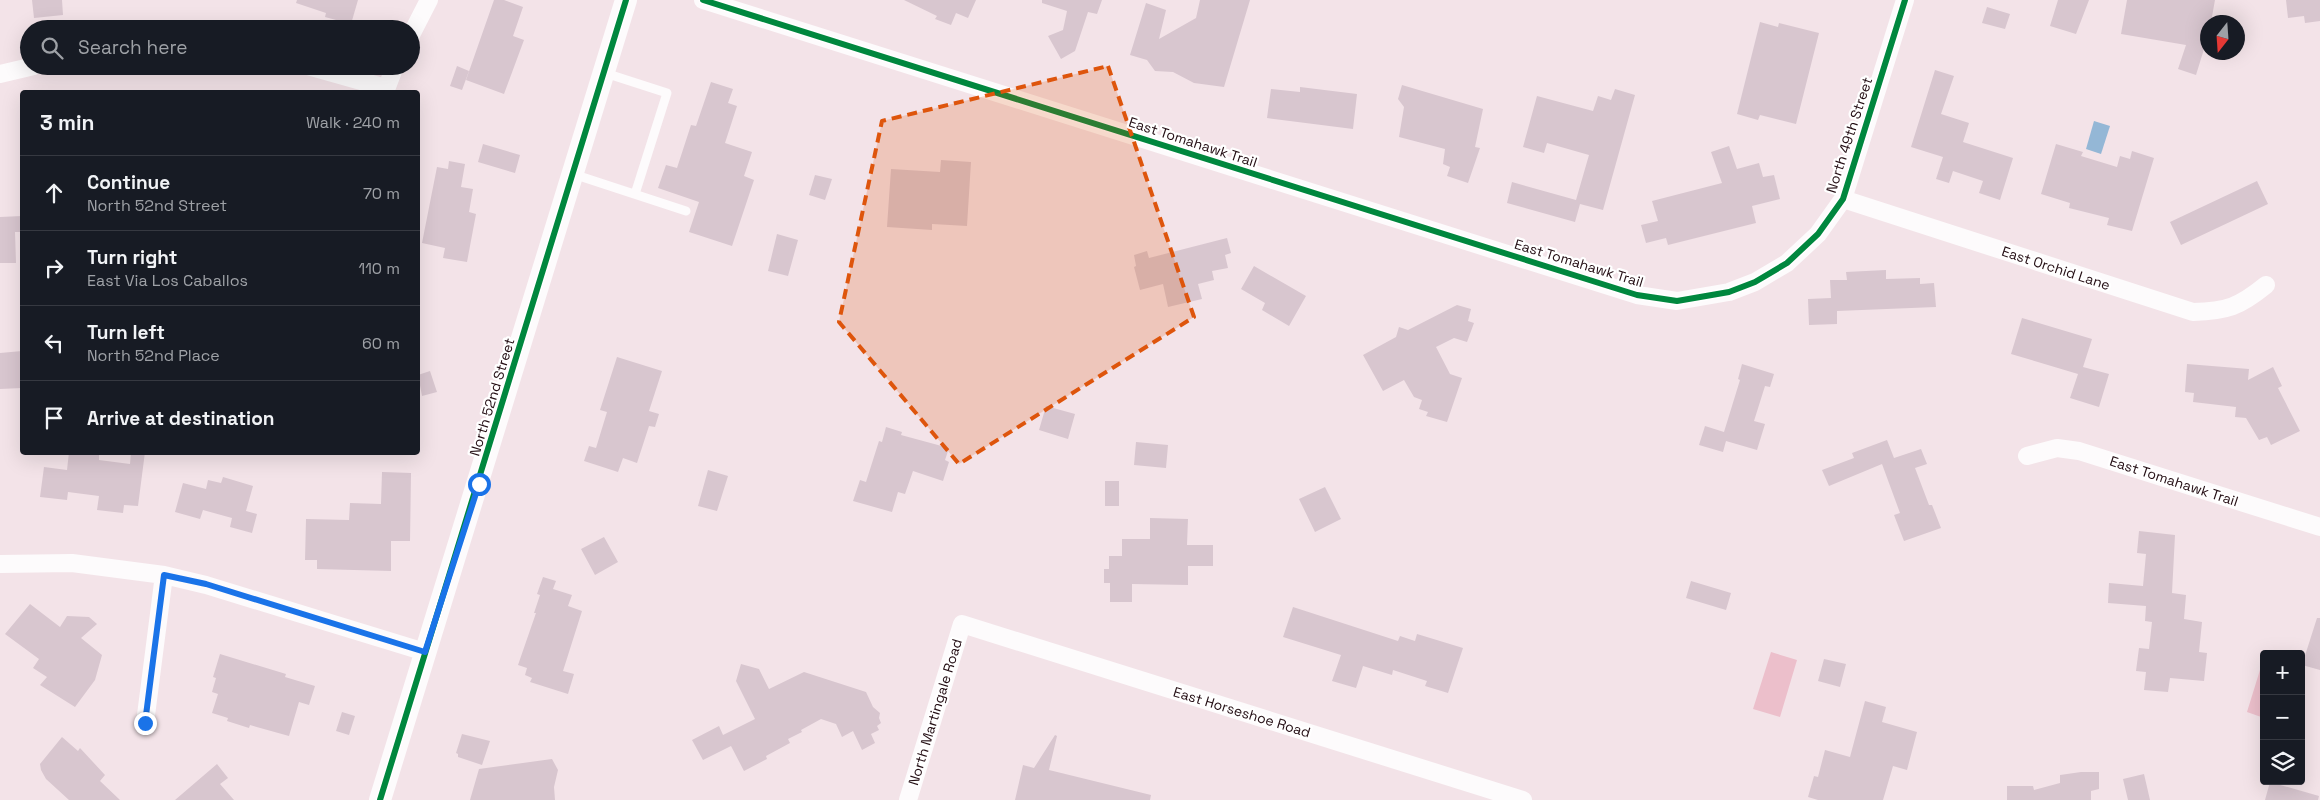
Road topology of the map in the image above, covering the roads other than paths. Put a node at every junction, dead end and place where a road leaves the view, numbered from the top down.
1 (429, 0) edge
2 (626, 0) edge
3 (703, 0) edge
4 (1905, 0) edge
5 (419, 20) edge
6 (20, 69) edge
7 (604, 73) junction
8 (0, 74) edge
9 (337, 75) edge
10 (392, 75) edge
11 (386, 90) edge
12 (573, 174) junction
13 (635, 194) junction
14 (1843, 199) junction
15 (686, 211) dead end
16 (2266, 285) dead end
17 (1677, 301) joint
18 (2027, 456) dead end
19 (2320, 528) edge
20 (0, 564) edge
21 (164, 575) junction
22 (962, 624) joint
23 (425, 652) junction
24 (145, 723) dead end
25 (380, 800) edge
26 (908, 800) edge
27 (1523, 800) edge

1 - 5 street
2 - 7 street, North 52nd Street
3 - 17 street, East Tomahawk Trail
4 - 14 street, North 49th Street
6 - 8 street
7 - 12 street, North 52nd Street
7 - 13 lane
9 - 11 street
10 - 11 street
12 - 13 lane
12 - 23 street, North 52nd Street
13 - 15 lane
14 - 16 street, East Orchid Lane
14 - 17 street, North 49th Street
18 - 19 street, East Tomahawk Trail
20 - 21 street
21 - 23 street
21 - 24 street
22 - 26 street, North Martingale Road
22 - 27 street, East Horseshoe Road
23 - 25 street, North 52nd Street

